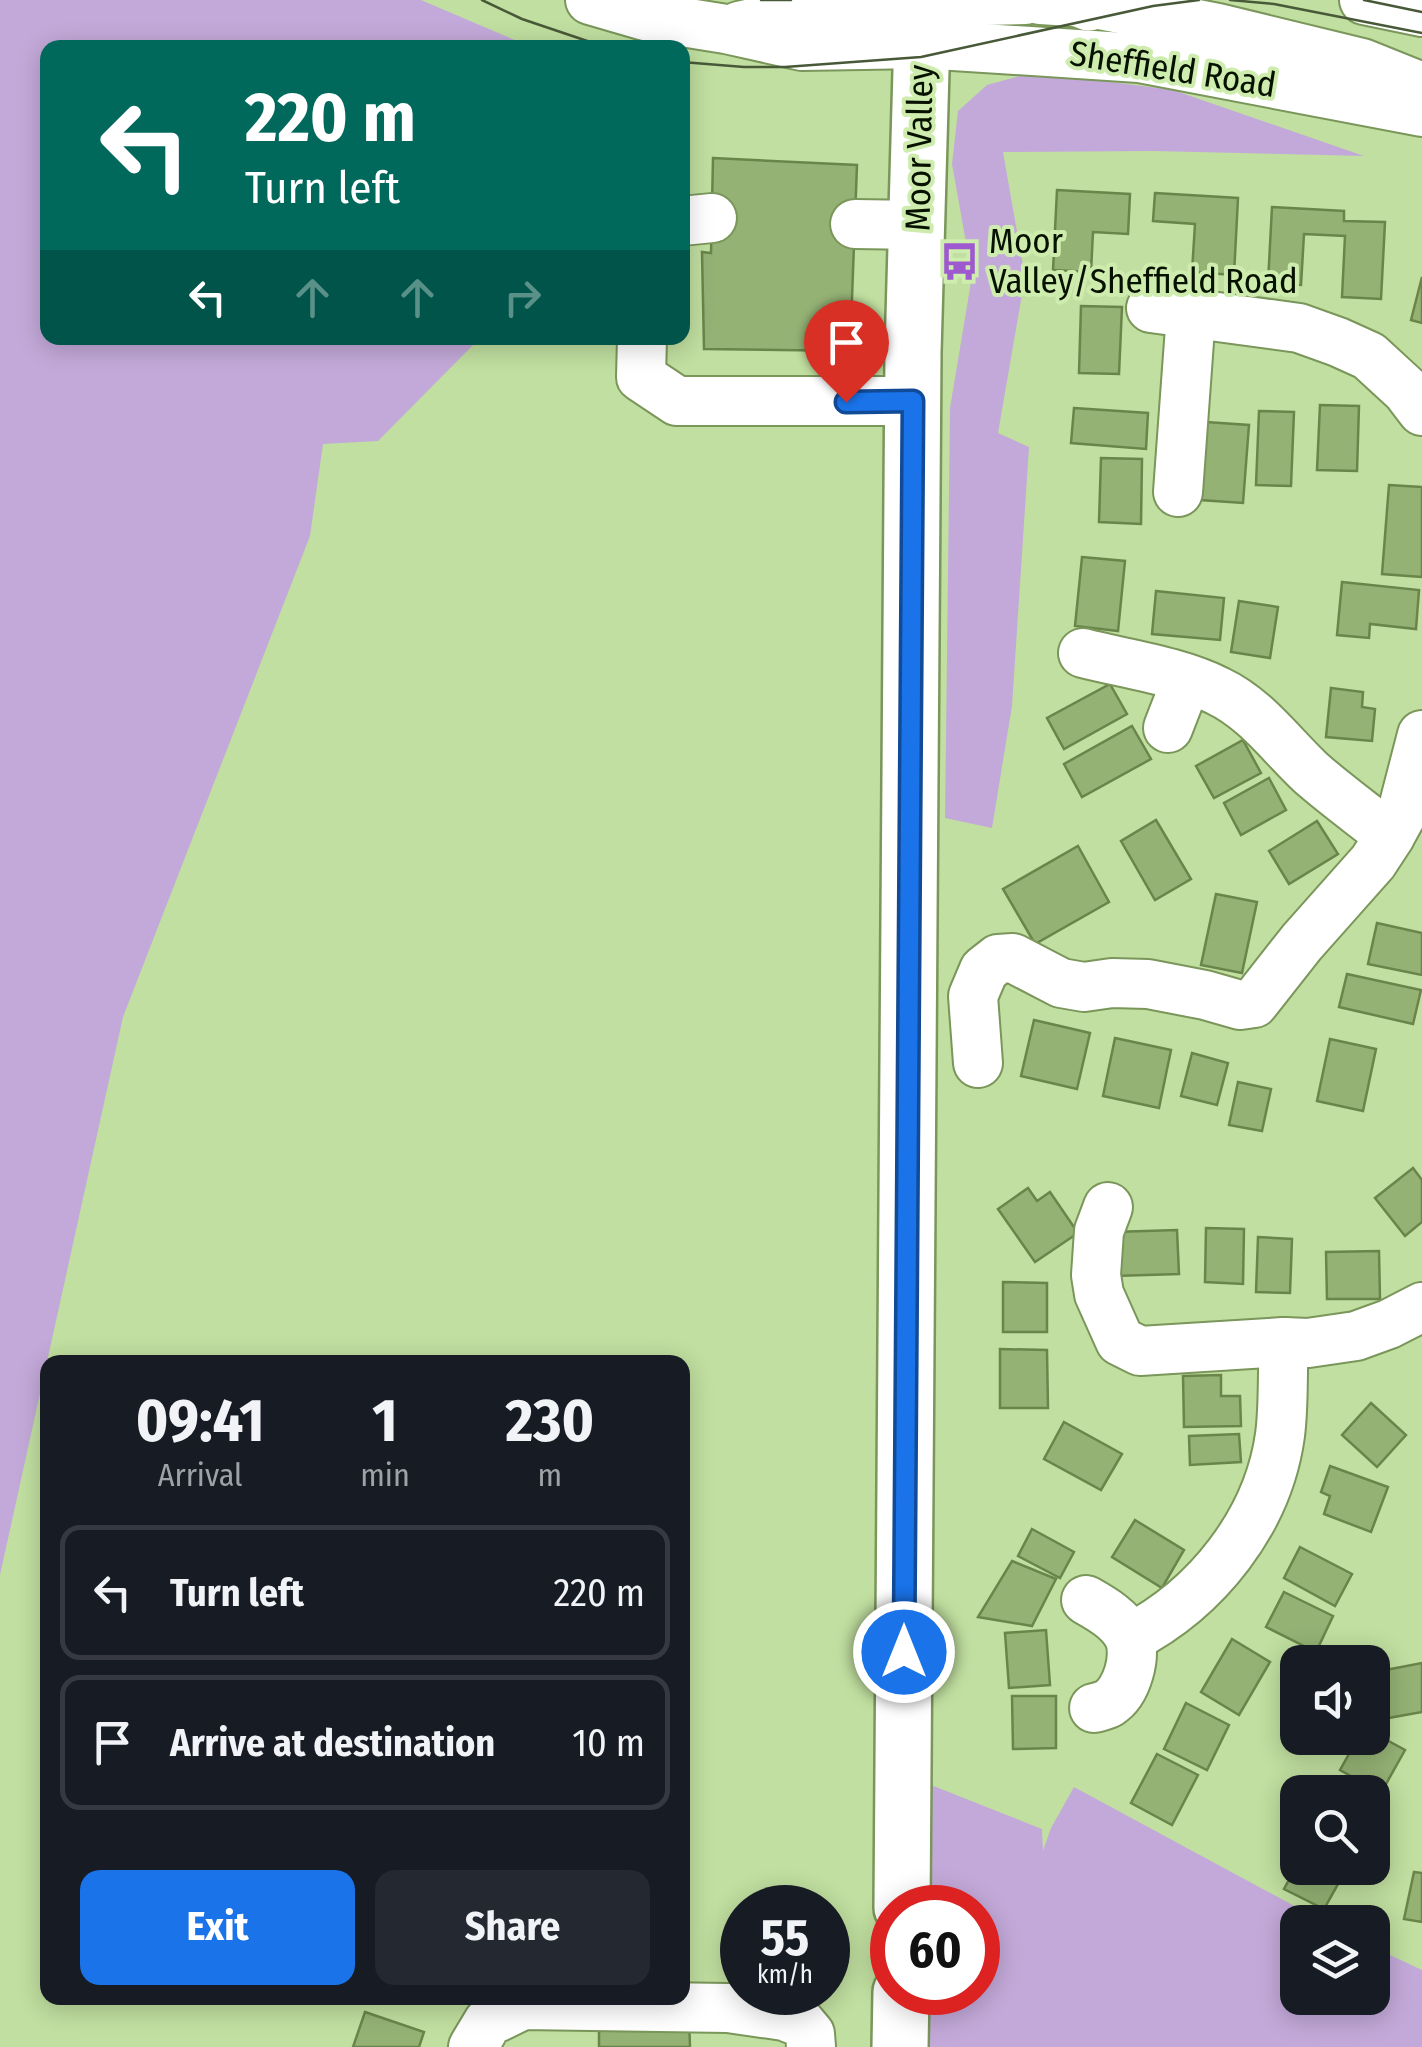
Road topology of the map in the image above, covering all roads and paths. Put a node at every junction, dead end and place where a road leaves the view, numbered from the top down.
1 (590, 0) edge
2 (997, 0) edge
3 (1364, 0) edge
4 (1070, 1) edge
5 (646, 8) edge
6 (1422, 12) edge
7 (922, 17) edge
8 (1422, 87) edge
9 (1422, 112) edge
10 (855, 224) dead end
11 (918, 225) junction
12 (642, 345) edge
13 (913, 401) junction
14 (1422, 411) edge
15 (1178, 492) dead end
16 (1083, 653) dead end
17 (1187, 679) junction
18 (1168, 728) dead end
19 (1422, 735) edge
20 (1390, 836) junction
21 (978, 1063) dead end
22 (1108, 1207) dead end
23 (1422, 1308) edge
24 (1284, 1342) junction
25 (1086, 1600) dead end
26 (1130, 1638) junction
27 (1094, 1708) dead end
28 (902, 1885) edge
29 (901, 2015) edge
30 (473, 2047) edge
31 (811, 2047) edge
32 (900, 2047) edge

1 - 5 street
2 - 7 street
3 - 6 street
4 - 8 street, Sheffield Road
5 - 7 street
7 - 9 street, Sheffield Road
7 - 11 main road, Moor Valley
10 - 11 street
11 - 13 main road, Moor Valley
12 - 13 street
13 - 28 main road, Moor Valley
14 - 15 street
16 - 17 street
17 - 18 street
17 - 20 street
19 - 20 street
20 - 21 street
22 - 24 street
23 - 24 street
24 - 26 street
25 - 26 street
26 - 27 street
29 - 32 main road
30 - 31 street

